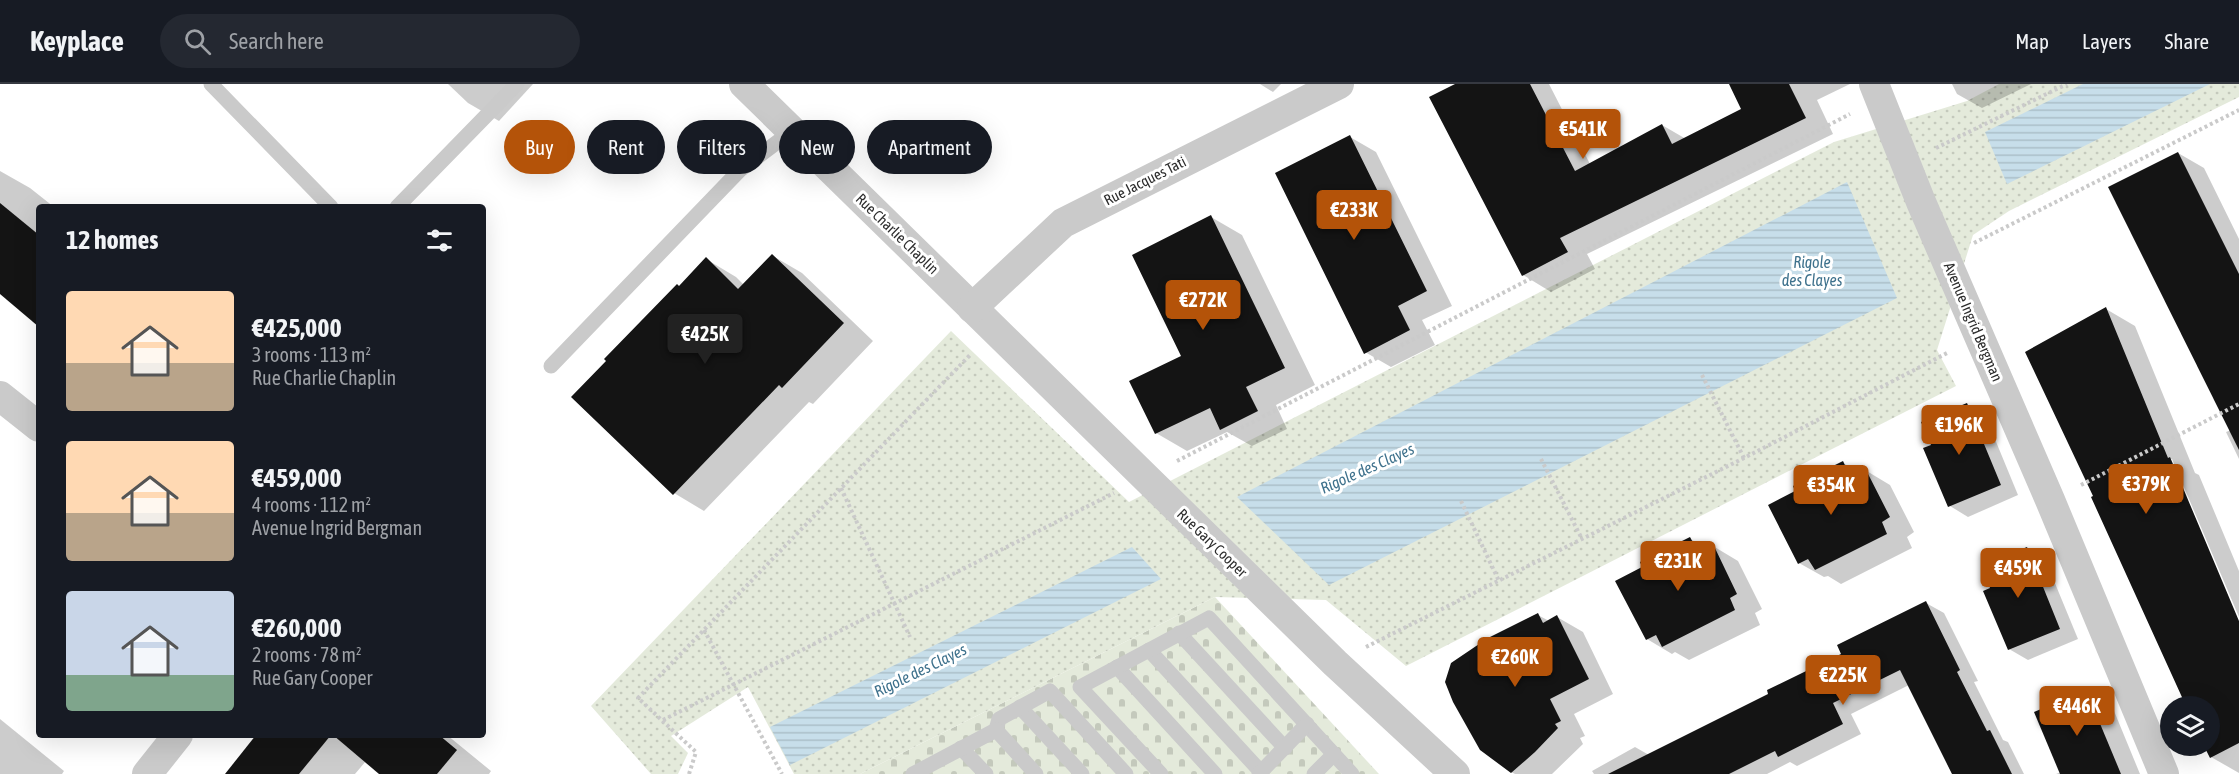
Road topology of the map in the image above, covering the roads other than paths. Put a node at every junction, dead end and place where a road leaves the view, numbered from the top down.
1 (211, 84) edge
2 (517, 84) edge
3 (744, 84) edge
4 (1339, 84) edge
5 (1877, 91) edge
6 (781, 120) edge
7 (779, 141) edge
8 (836, 174) edge
9 (328, 204) edge
10 (400, 204) edge
11 (972, 308) junction
12 (551, 366) dead end
13 (0, 396) edge
14 (36, 425) edge
15 (1179, 633) junction
16 (1149, 650) junction
17 (1117, 667) junction
18 (1020, 707) junction
19 (1307, 724) junction
20 (996, 730) junction
21 (176, 738) edge
22 (961, 748) junction
23 (1285, 748) junction
24 (1334, 754) junction
25 (932, 770) edge
26 (1260, 773) edge
27 (147, 774) edge
28 (913, 774) edge
29 (986, 774) edge
30 (1036, 774) edge
31 (1082, 774) edge
32 (1126, 774) edge
33 (1161, 774) edge
34 (1215, 774) edge
35 (1314, 774) edge
36 (1352, 774) edge
37 (1455, 774) edge
38 (2164, 774) edge

1 - 9 lane
2 - 10 lane
3 - 6 street, Rue Charlie Chaplin
4 - 11 street, Rue Jacques Tati
5 - 38 street, Avenue Ingrid Bergman
7 - 12 lane
8 - 11 street, Rue Charlie Chaplin
11 - 37 street, Rue Gary Cooper
13 - 14 street
15 - 16 lane
15 - 19 lane
15 - 23 lane
16 - 17 lane
16 - 26 lane
17 - 33 lane
17 - 34 lane
18 - 20 lane
18 - 31 lane
18 - 32 lane
19 - 23 lane
19 - 24 lane
20 - 22 lane
20 - 30 lane
21 - 27 street
22 - 25 lane
22 - 29 lane
23 - 26 lane
24 - 35 lane
24 - 36 lane
25 - 28 lane

